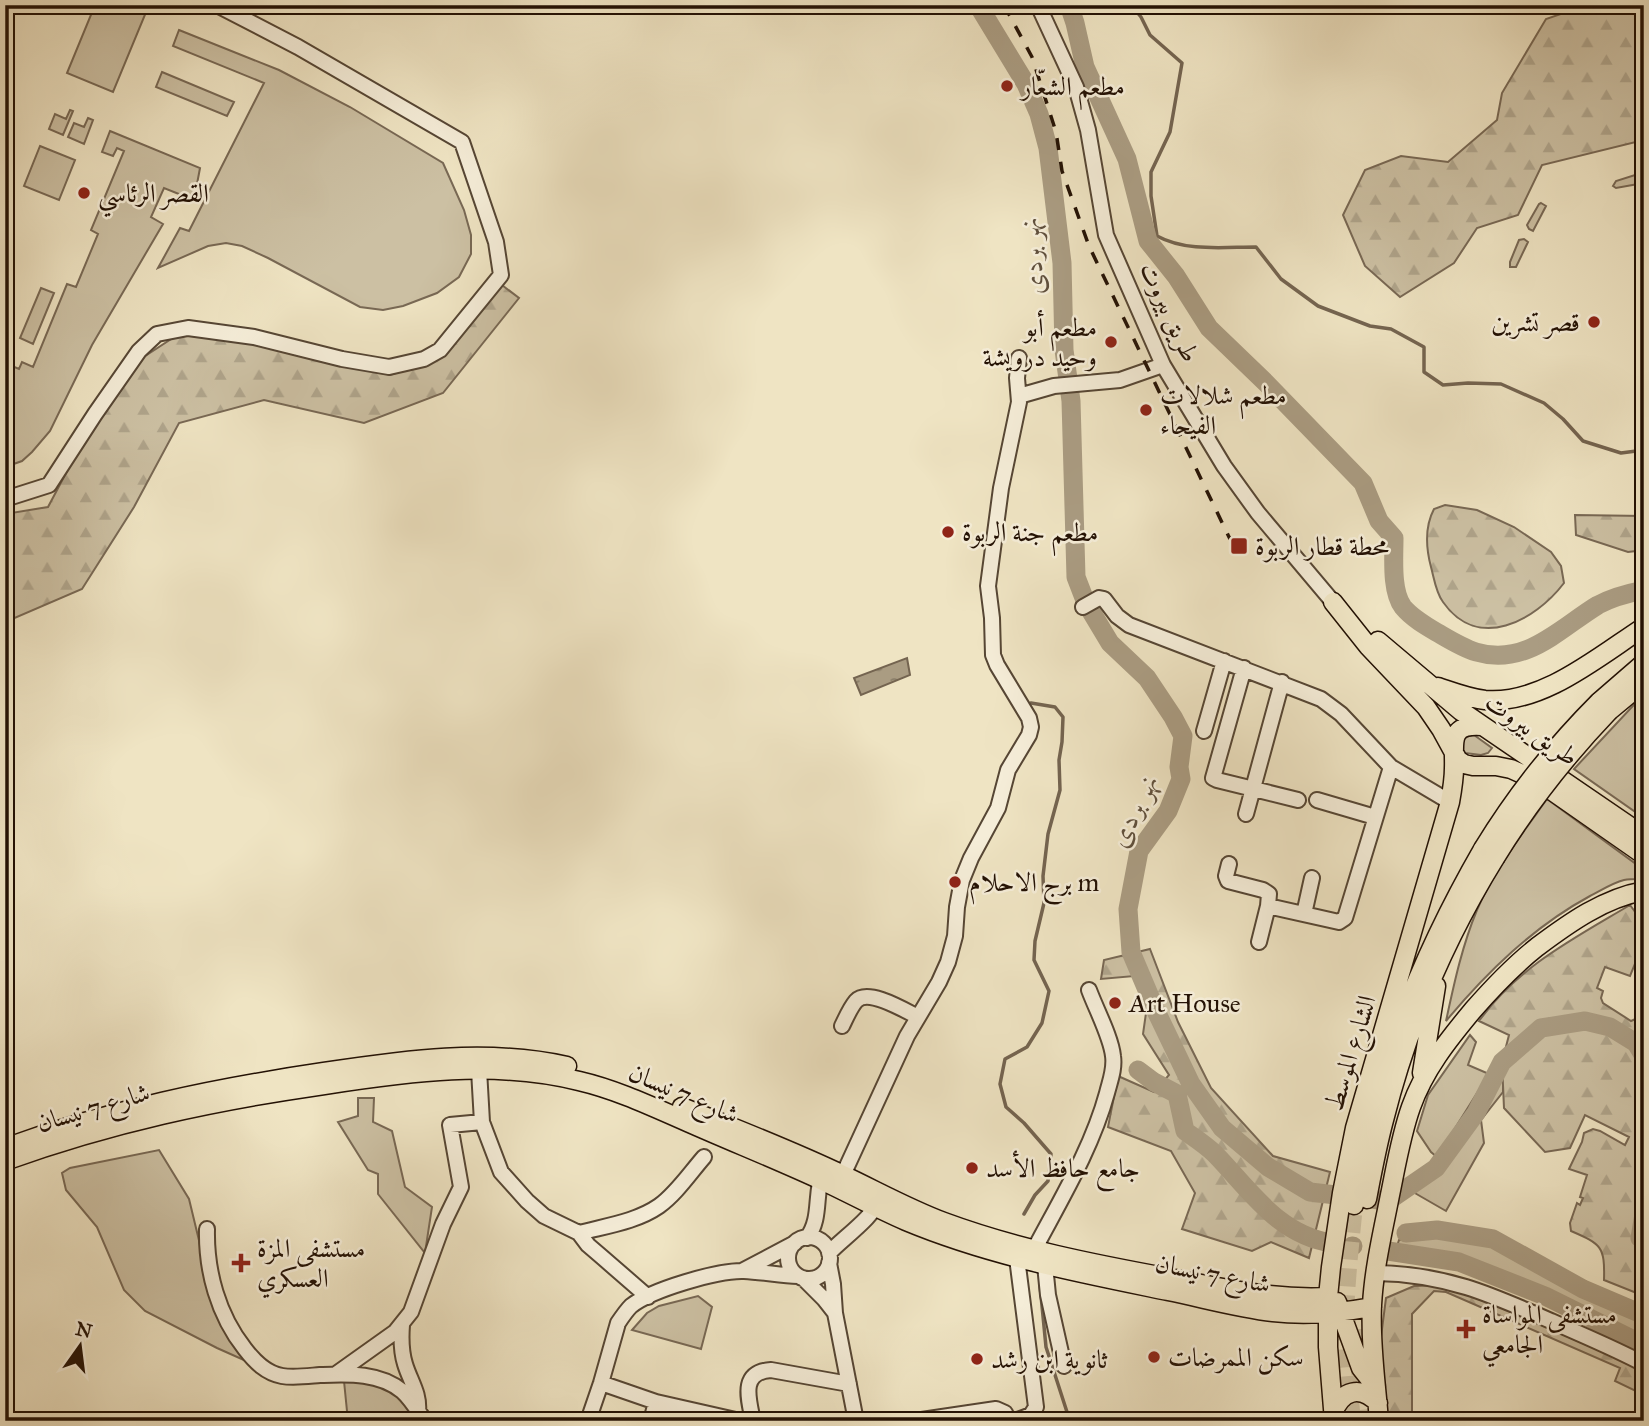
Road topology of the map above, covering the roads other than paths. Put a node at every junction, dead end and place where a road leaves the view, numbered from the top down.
1 (217, 5) edge
2 (1038, 5) edge
3 (1018, 358) dead end
4 (1163, 365) junction
5 (1019, 396) junction
6 (5, 499) edge
7 (1333, 603) junction
8 (1083, 607) dead end
9 (1644, 627) edge
10 (1224, 661) junction
11 (1644, 663) edge
12 (1244, 668) junction
13 (1282, 682) junction
14 (1644, 682) edge
15 (1426, 683) junction
16 (1604, 707) junction
17 (1481, 726) junction
18 (1204, 731) dead end
19 (1454, 754) junction
20 (1391, 767) junction
21 (1252, 789) junction
22 (1298, 800) dead end
23 (1317, 800) dead end
24 (1450, 802) junction
25 (1246, 814) dead end
26 (1375, 817) junction
27 (1644, 834) edge
28 (1489, 853) junction
29 (1644, 855) edge
30 (1229, 864) dead end
31 (1312, 877) dead end
32 (1644, 891) edge
33 (1269, 906) junction
34 (1304, 914) junction
35 (1259, 942) dead end
36 (1441, 961) junction
37 (1089, 990) dead end
38 (918, 1017) junction
39 (842, 1026) dead end
40 (1392, 1027) junction
41 (479, 1070) junction
42 (1419, 1086) junction
43 (482, 1122) junction
44 (5, 1148) edge
45 (704, 1157) dead end
46 (5, 1161) edge
47 (822, 1173) junction
48 (842, 1175) junction
49 (879, 1201) junction
50 (207, 1229) dead end
51 (579, 1233) junction
52 (801, 1240) junction
53 (1034, 1250) junction
54 (829, 1258) junction
55 (1017, 1258) junction
56 (1045, 1265) junction
57 (743, 1271) junction
58 (1376, 1273) junction
59 (800, 1277) junction
60 (648, 1297) junction
61 (1332, 1307) junction
62 (1372, 1307) junction
63 (835, 1313) junction
64 (402, 1325) junction
65 (1644, 1364) edge
66 (1064, 1366) dead end
67 (335, 1375) junction
68 (601, 1383) junction
69 (849, 1384) junction
70 (656, 1402) junction
71 (1378, 1404) edge
72 (421, 1416) edge
73 (1333, 1417) edge
74 (587, 1421) edge
75 (651, 1421) edge
76 (740, 1421) edge
77 (753, 1421) edge
78 (856, 1421) edge
79 (915, 1421) edge
80 (1009, 1421) edge
81 (1015, 1421) edge

1 - 6 street
2 - 4 street, طريق بيروت
3 - 5 street
4 - 5 street
4 - 7 street, طريق بيروت
5 - 38 street
7 - 15 main road, طريق بيروت
7 - 19 main road, طريق بيروت
8 - 10 street
9 - 15 main road
10 - 12 street
10 - 18 street
11 - 16 main road, الشارع الموسط
12 - 13 street
12 - 21 street
13 - 20 street
13 - 21 street
14 - 16 main road, الشارع الموسط
15 - 17 main road, طريق بيروت
16 - 28 main road, الشارع الموسط, bridge
17 - 19 main road, الشارع الموسط
17 - 27 main road, طريق بيروت
19 - 24 main road, الشارع الموسط
19 - 29 main road, طريق بيروت
20 - 24 street
20 - 26 street
21 - 22 street
21 - 25 street
23 - 26 street
24 - 40 main road, الشارع الموسط
26 - 34 street
28 - 36 main road, الشارع الموسط
28 - 40 main road, الشارع الموسط
30 - 33 street
31 - 34 street
32 - 42 main road
33 - 34 street
33 - 35 street
36 - 40 main road, الشارع الموسط
36 - 42 main road
37 - 53 street
38 - 39 street
38 - 48 street
40 - 61 main road, الشارع الموسط
41 - 43 street
41 - 46 main road, شارع 7 نيسان
41 - 47 main road, شارع 7 نيسان
42 - 58 main road
43 - 51 street
43 - 64 street
44 - 47 main road, شارع 7 نيسان
45 - 51 street
47 - 48 main road, شارع 7 نيسان
47 - 49 main road, شارع 7 نيسان
47 - 52 street
48 - 49 main road, شارع 7 نيسان
49 - 53 main road, شارع 7 نيسان
49 - 54 street
49 - 55 main road, شارع 7 نيسان
50 - 67 street
51 - 60 street
52 - 54 street
52 - 57 street
52 - 59 street
53 - 61 main road, شارع 7 نيسان
54 - 59 street
54 - 63 street
55 - 56 main road, شارع 7 نيسان
55 - 81 street
56 - 61 main road, شارع 7 نيسان
56 - 66 street
57 - 59 street
57 - 60 street
58 - 62 main road
58 - 65 street
59 - 63 street
60 - 68 street
61 - 62 main road
61 - 71 main road
61 - 73 main road, الشارع الموسط
62 - 71 main road
63 - 69 street
64 - 67 street
64 - 72 street
67 - 72 street
68 - 70 street
68 - 74 street
69 - 77 street
69 - 78 street
70 - 75 street
70 - 76 street
71 - 73 main road
79 - 80 street

